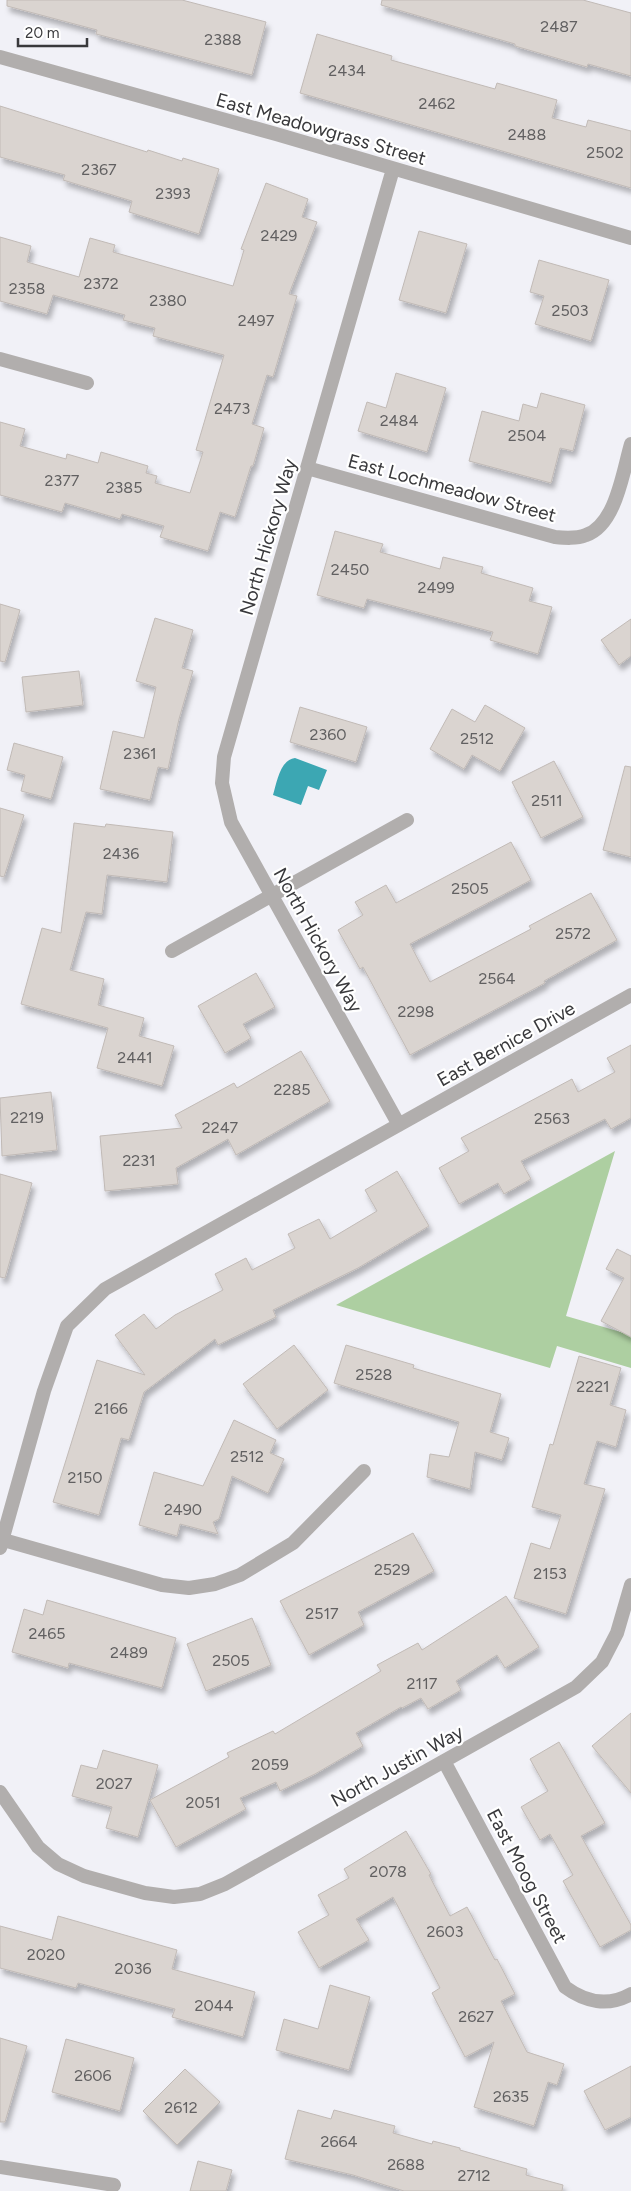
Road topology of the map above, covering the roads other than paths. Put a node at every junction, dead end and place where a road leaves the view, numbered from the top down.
1 (0, 57) edge
2 (393, 169) junction
3 (631, 238) edge
4 (0, 359) edge
5 (86, 383) dead end
6 (631, 444) edge
7 (307, 468) junction
8 (407, 820) dead end
9 (272, 896) junction
10 (172, 951) dead end
11 (631, 995) edge
12 (399, 1124) junction
13 (364, 1471) dead end
14 (1, 1542) edge
15 (631, 1584) edge
16 (444, 1761) junction
17 (0, 1792) edge
18 (631, 1994) edge
19 (0, 2167) edge
20 (114, 2185) dead end

1 - 2 street, East Meadowgrass Street
2 - 3 street, East Meadowgrass Street
2 - 7 street, North Hickory Way
4 - 5 street
6 - 7 street, East Lochmeadow Street
7 - 9 street, North Hickory Way
8 - 9 street
9 - 10 street
9 - 12 street, North Hickory Way
11 - 12 street, East Bernice Drive
12 - 14 street
13 - 14 street
15 - 16 street, North Justin Way
16 - 17 street, North Justin Way
16 - 18 street, East Moog Street
19 - 20 street

